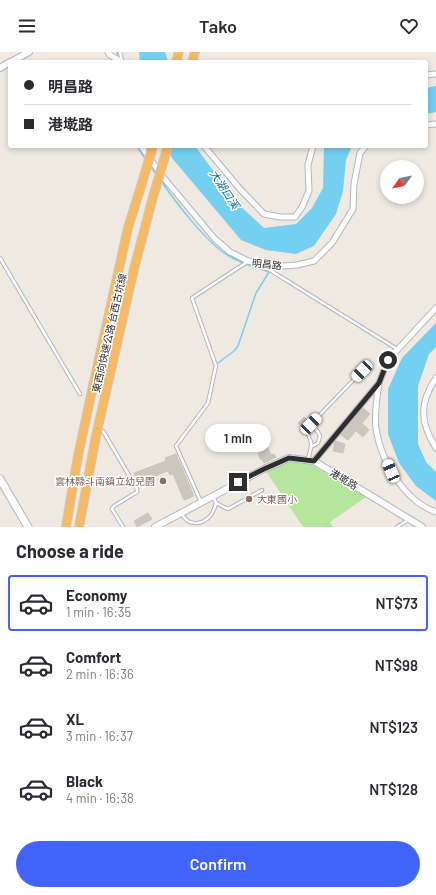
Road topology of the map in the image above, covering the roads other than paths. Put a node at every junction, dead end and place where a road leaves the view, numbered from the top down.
1 (29, 52) edge
2 (108, 52) edge
3 (120, 52) edge
4 (14, 60) edge
5 (120, 60) edge
6 (142, 148) edge
7 (151, 148) edge
8 (167, 148) edge
9 (206, 148) edge
10 (312, 148) edge
11 (364, 148) edge
12 (0, 258) edge
13 (248, 261) junction
14 (261, 265) junction
15 (436, 308) edge
16 (397, 349) junction
17 (362, 371) dead end
18 (436, 378) edge
19 (379, 383) junction
20 (80, 394) dead end
21 (311, 424) junction
22 (102, 431) dead end
23 (311, 447) junction
24 (436, 448) edge
25 (311, 461) junction
26 (0, 479) edge
27 (2, 488) edge
28 (262, 490) dead end
29 (213, 496) junction
30 (201, 503) junction
31 (216, 504) junction
32 (436, 512) edge
33 (182, 513) junction
34 (409, 519) junction
35 (28, 527) edge
36 (66, 527) edge
37 (79, 527) edge
38 (123, 527) edge
39 (156, 527) edge
40 (397, 527) edge
41 (422, 527) edge

1 - 4 street
2 - 5 street
3 - 5 lane
6 - 13 street, 明昌路
7 - 36 highway, 東西向快速公路 台西古坑線, bridge
8 - 37 highway, 東西向快速公路 台西古坑線, bridge
9 - 10 street
11 - 14 street, 明昌路
12 - 20 lane
13 - 14 street, 明昌路
13 - 30 lane
14 - 16 lane
15 - 16 street
16 - 19 street
17 - 21 lane
18 - 24 street
19 - 25 street
19 - 32 street
21 - 23 lane
21 - 23 lane
22 - 38 lane
23 - 25 lane
25 - 29 street, 港墘路
25 - 34 street, 港墘路
26 - 27 main road
27 - 35 main road
28 - 31 lane
29 - 30 street, 港墘路
29 - 31 lane
30 - 33 street, 港墘路
31 - 33 lane
33 - 39 street, 港墘路
34 - 40 lane
34 - 41 street, 港墘路

